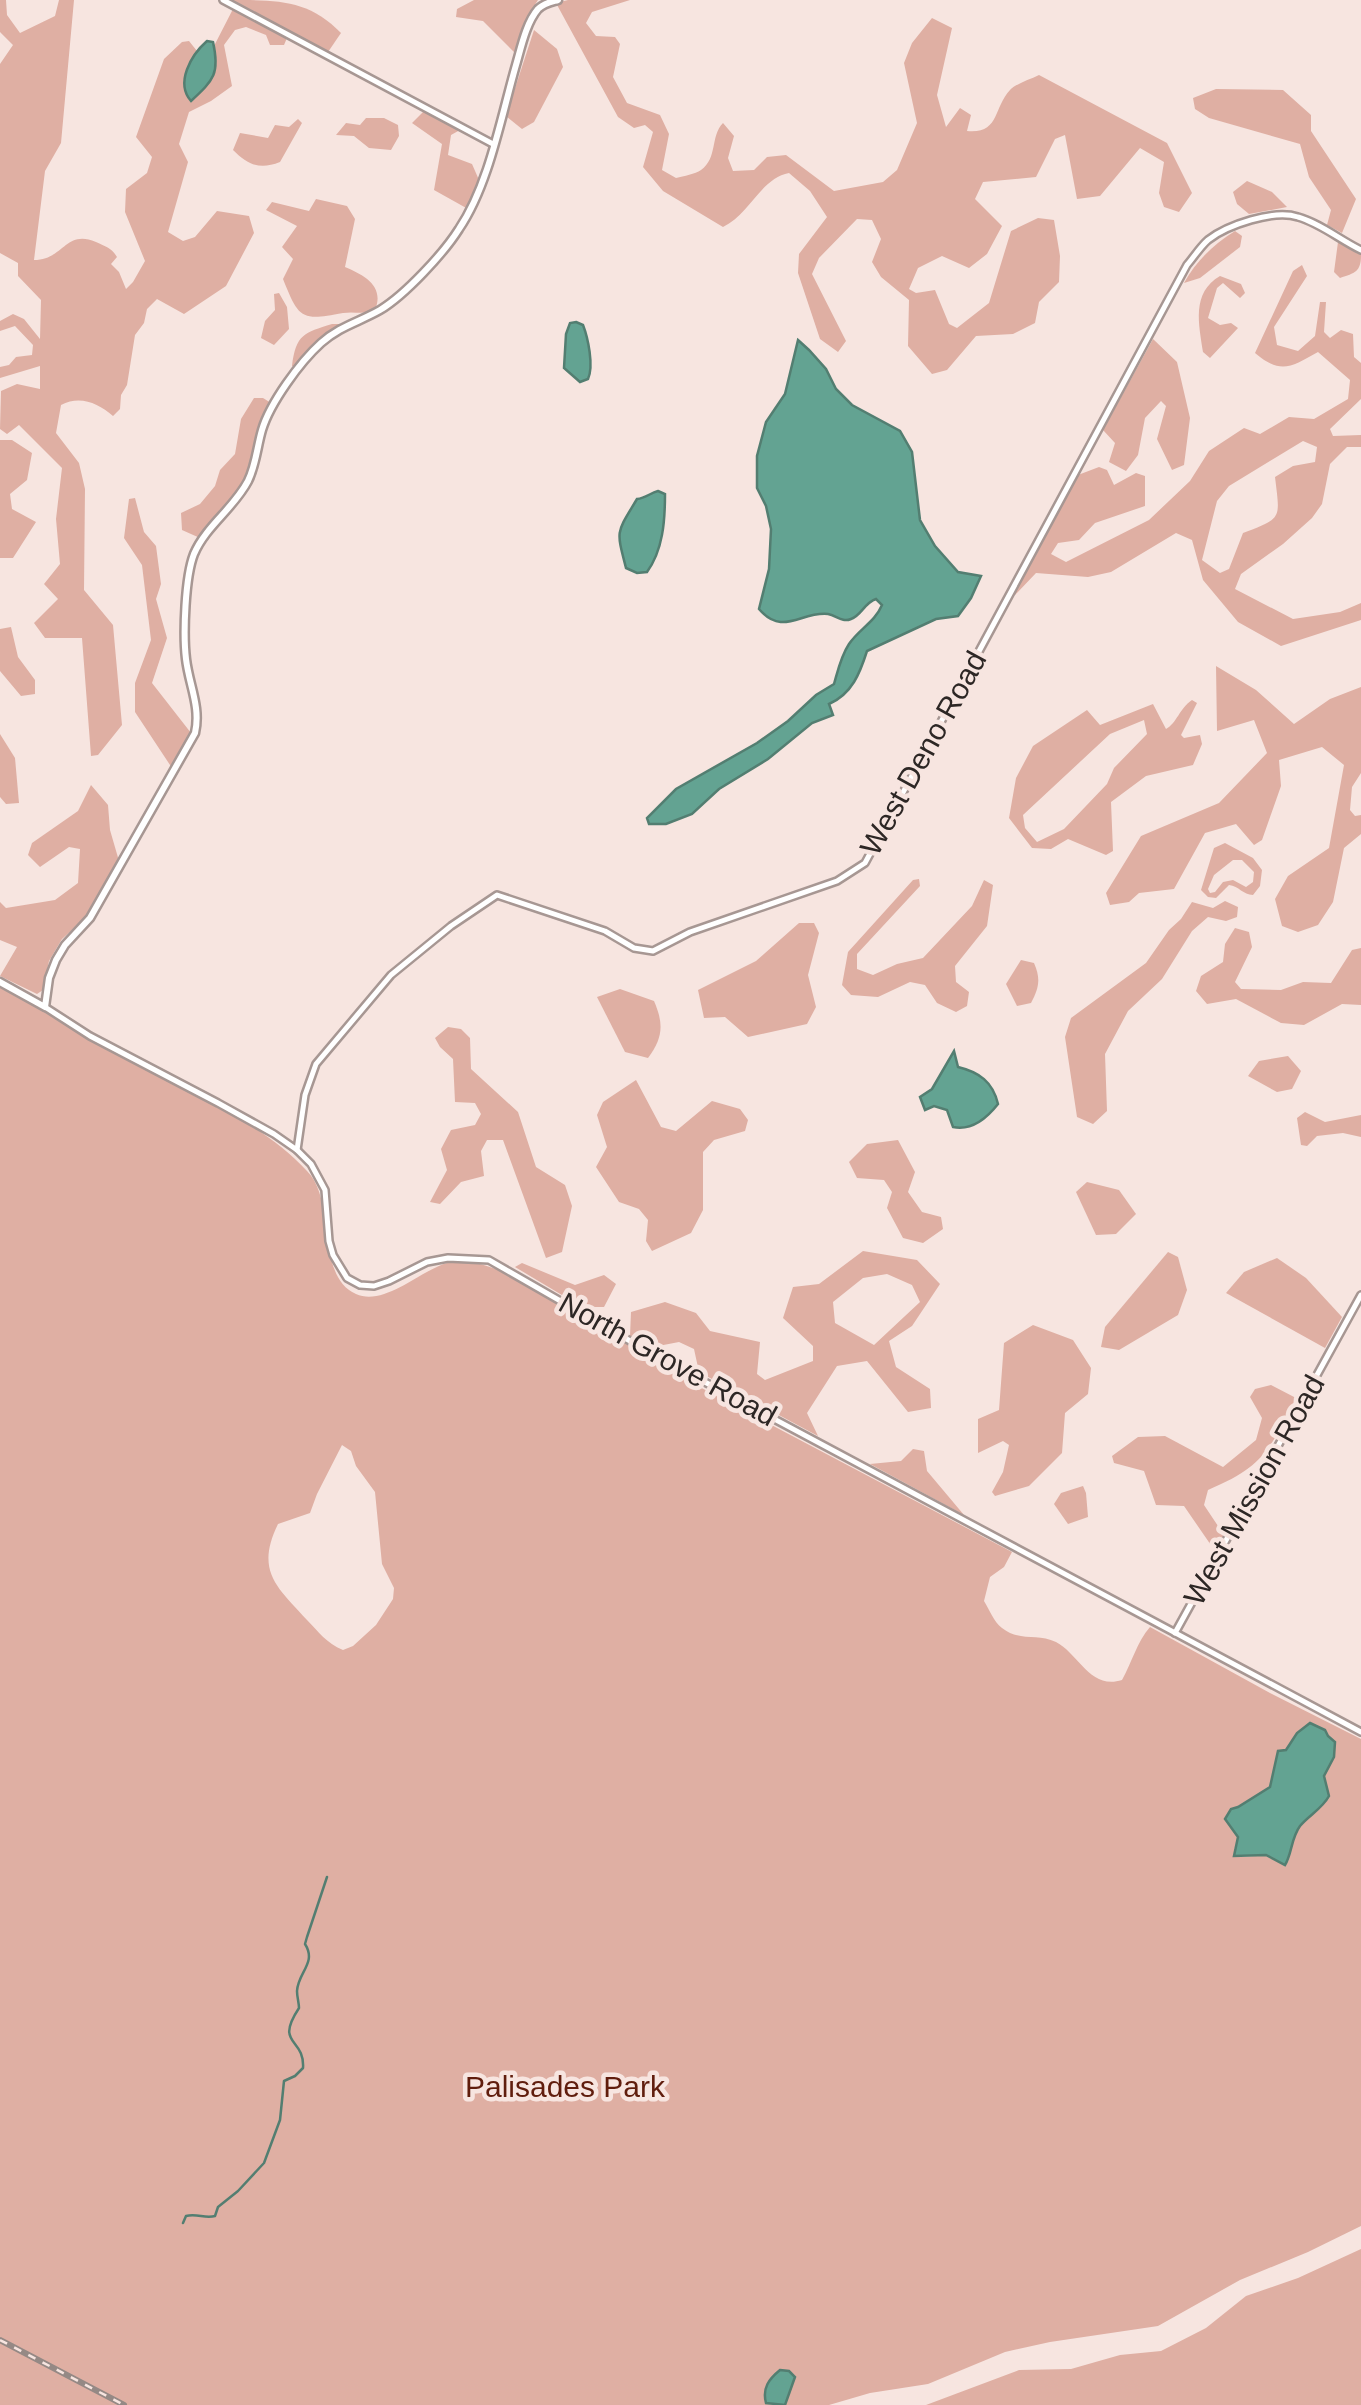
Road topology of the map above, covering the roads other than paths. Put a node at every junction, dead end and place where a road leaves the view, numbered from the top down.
1 (223, 0) edge
2 (558, 0) edge
3 (493, 144) junction
4 (1361, 250) edge
5 (0, 982) edge
6 (46, 1008) junction
7 (297, 1150) junction
8 (1361, 1294) edge
9 (1175, 1634) junction
10 (1361, 1732) edge

1 - 3 street
2 - 3 street
3 - 6 street
4 - 7 street, West Deno Road
5 - 6 street
6 - 7 street, North Grove Road
7 - 9 street, North Grove Road
8 - 9 street, West Mission Road
9 - 10 street, North Grove Road

